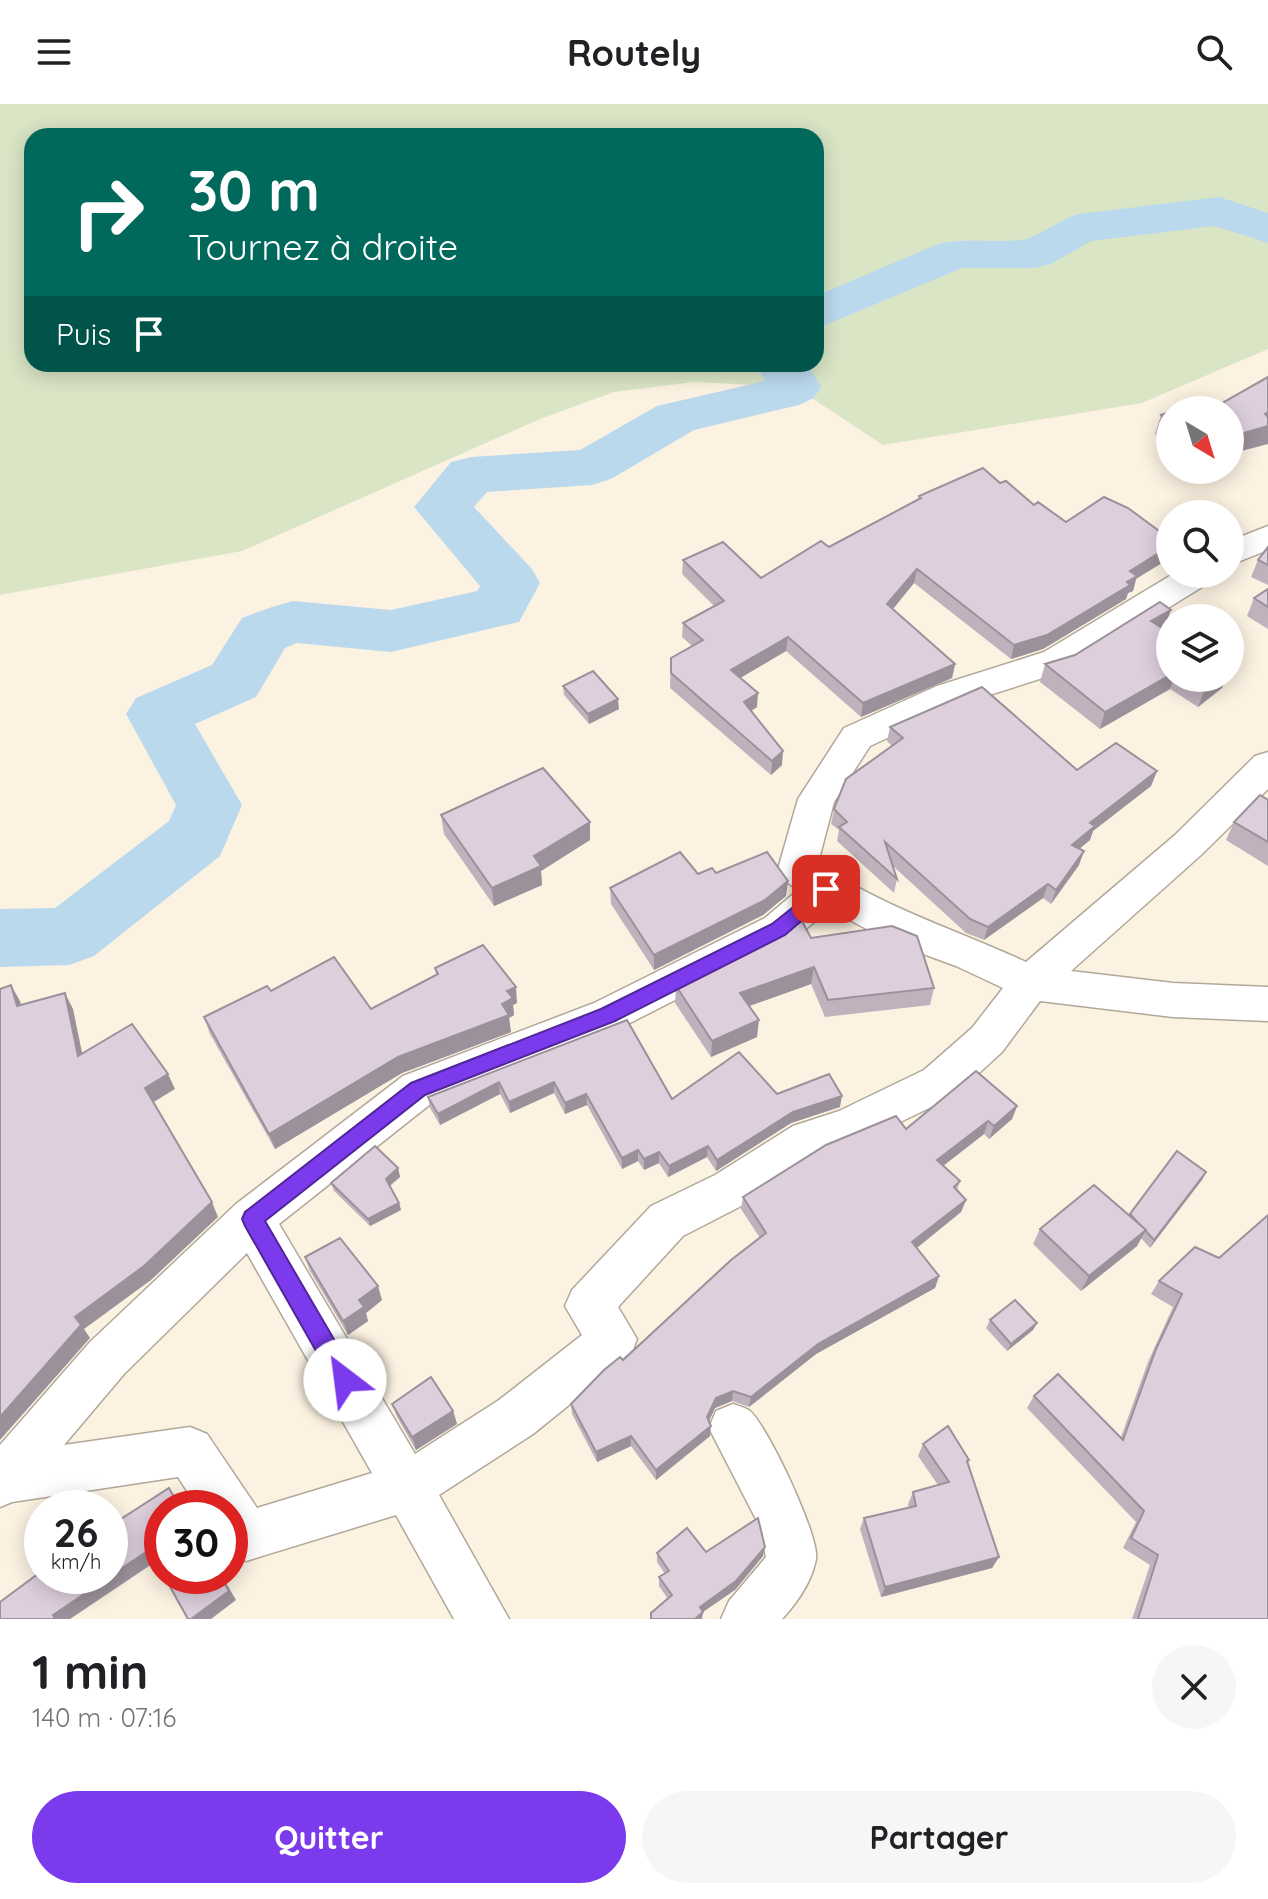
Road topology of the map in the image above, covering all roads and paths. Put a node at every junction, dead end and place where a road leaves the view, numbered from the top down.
1 (1268, 537) edge
2 (1244, 547) edge
3 (1244, 556) edge
4 (1268, 565) edge
5 (1175, 588) edge
6 (1268, 766) edge
7 (826, 889) junction
8 (1030, 983) junction
9 (1268, 1004) edge
10 (252, 1219) junction
11 (733, 1428) dead end
12 (3, 1480) edge
13 (407, 1487) junction
14 (216, 1490) edge
15 (248, 1535) edge
16 (483, 1619) edge
17 (747, 1619) edge

1 - 2 street
3 - 4 street
5 - 7 street
6 - 8 street
7 - 8 street
7 - 10 street
8 - 9 street
8 - 13 street
10 - 12 street
10 - 13 street
11 - 17 street
12 - 14 street
13 - 15 street
13 - 16 street

